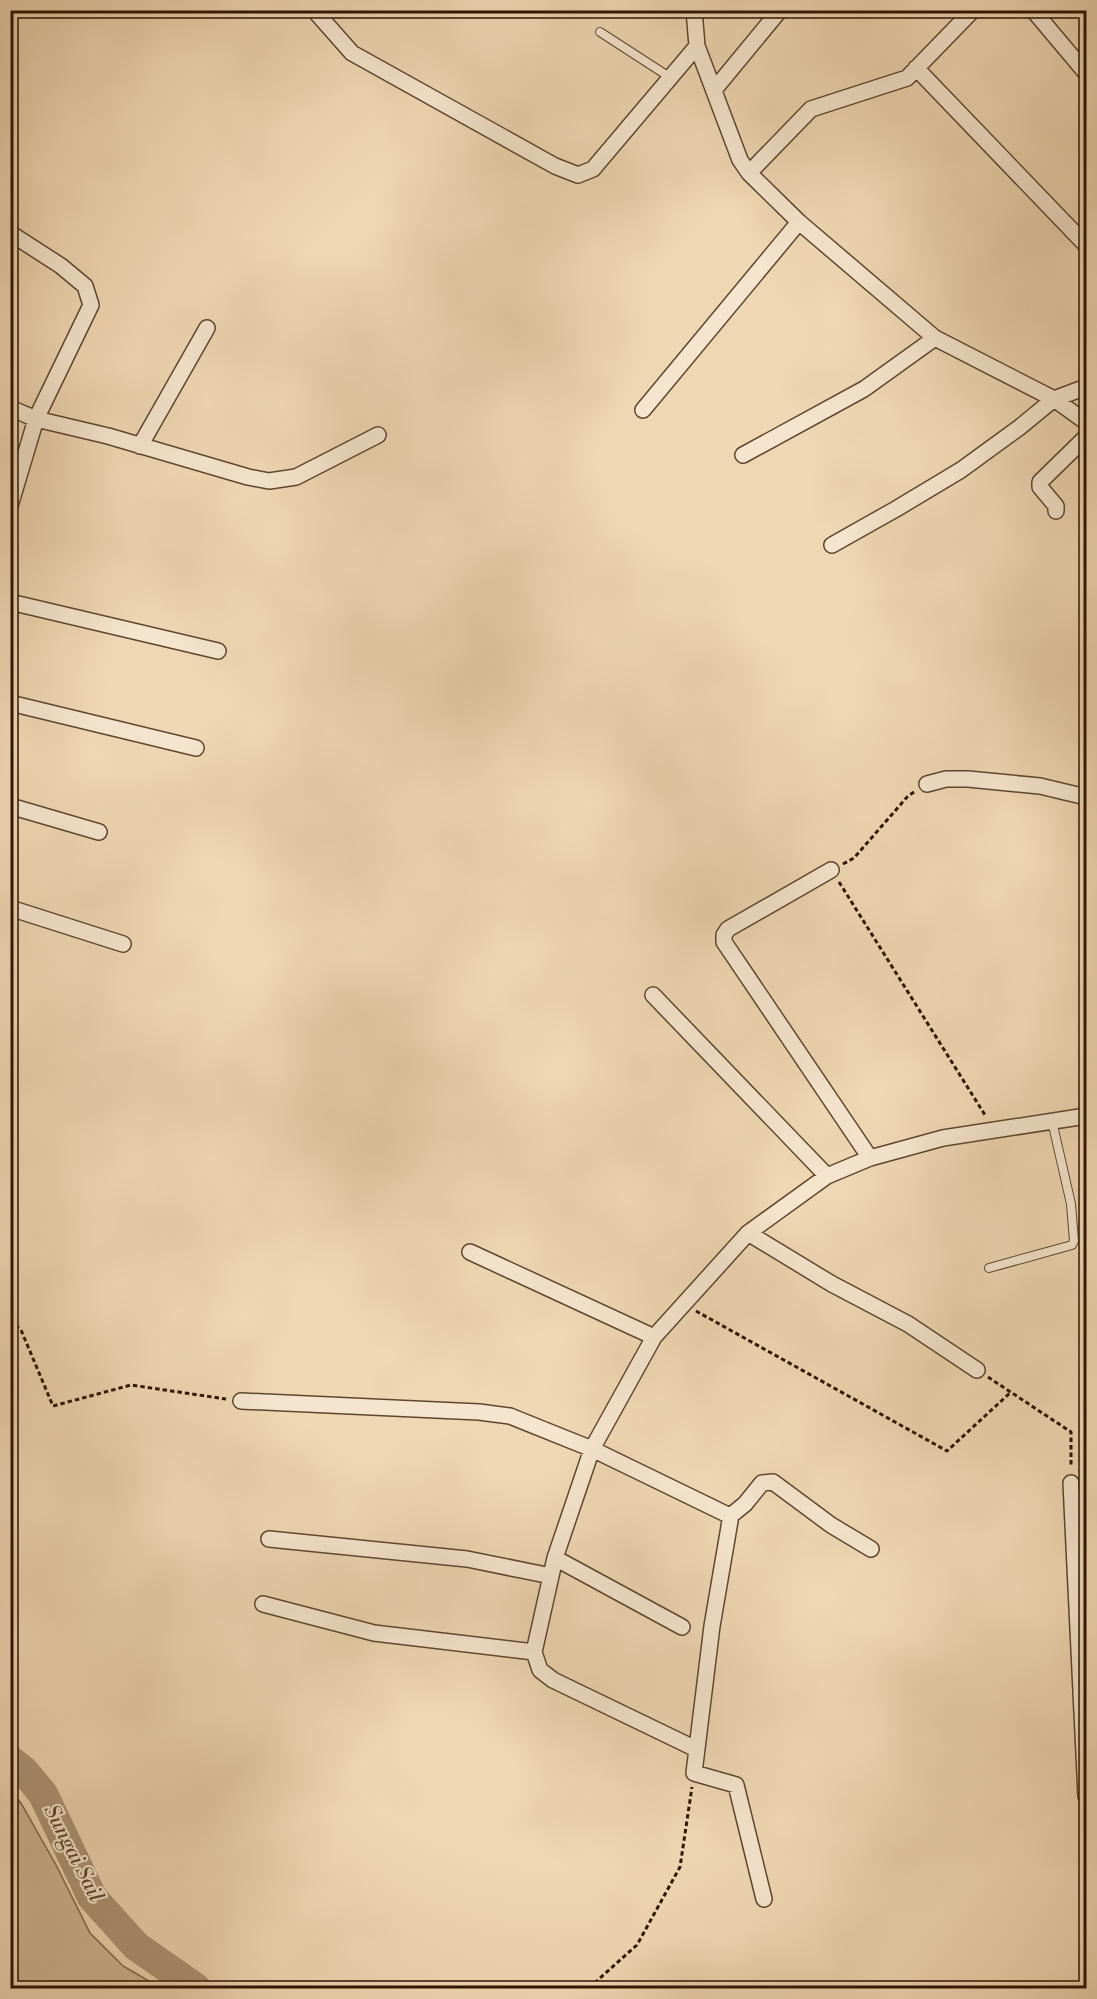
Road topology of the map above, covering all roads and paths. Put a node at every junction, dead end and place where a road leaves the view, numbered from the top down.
1 (314, 10) edge
2 (694, 10) edge
3 (780, 10) edge
4 (973, 10) edge
5 (1033, 10) edge
6 (600, 33) dead end
7 (697, 46) junction
8 (916, 68) junction
9 (1086, 73) edge
10 (671, 78) junction
11 (714, 90) junction
12 (749, 173) junction
13 (799, 222) junction
14 (10, 233) edge
15 (1086, 245) edge
16 (207, 328) dead end
17 (935, 338) junction
18 (1086, 387) edge
19 (1054, 399) junction
20 (10, 408) edge
21 (643, 410) dead end
22 (36, 419) junction
23 (1086, 422) edge
24 (378, 435) dead end
25 (1086, 437) edge
26 (140, 446) junction
27 (743, 455) dead end
28 (10, 506) edge
29 (1056, 511) dead end
30 (832, 545) dead end
31 (10, 602) edge
32 (218, 651) dead end
33 (10, 703) edge
34 (196, 748) dead end
35 (927, 784) joint
36 (1086, 797) edge
37 (10, 806) edge
38 (99, 832) dead end
39 (831, 870) junction
40 (10, 908) edge
41 (123, 944) dead end
42 (653, 996) dead end
43 (1086, 1116) edge
44 (1052, 1121) junction
45 (994, 1130) junction
46 (870, 1158) junction
47 (827, 1176) junction
48 (748, 1233) junction
49 (470, 1252) dead end
50 (990, 1268) dead end
51 (684, 1305) junction
52 (10, 1320) edge
53 (654, 1337) junction
54 (977, 1370) joint
55 (1011, 1392) junction
56 (242, 1401) joint
57 (592, 1449) junction
58 (1071, 1483) joint
59 (729, 1517) junction
60 (269, 1539) dead end
61 (871, 1548) dead end
62 (555, 1558) junction
63 (550, 1576) junction
64 (263, 1604) dead end
65 (682, 1627) dead end
66 (534, 1652) junction
67 (696, 1749) junction
68 (694, 1773) junction
69 (1086, 1796) edge
70 (764, 1899) dead end
71 (589, 1989) edge

1 - 10 street
2 - 7 street
3 - 11 street
4 - 8 street
5 - 9 street
6 - 10 lane
7 - 10 street
7 - 11 street
8 - 12 street
8 - 15 street
11 - 12 street
12 - 13 street
13 - 17 street
13 - 21 street
14 - 22 street
16 - 26 street
17 - 19 street
17 - 27 street
18 - 19 street
19 - 23 street
19 - 30 street
20 - 22 street
22 - 26 street
22 - 28 street
24 - 26 street
25 - 29 street
31 - 32 street
33 - 34 street
35 - 36 street
35 - 39 path
37 - 38 street
39 - 45 path
39 - 46 street
40 - 41 street
42 - 47 street
43 - 44 street
44 - 45 street
44 - 50 lane
45 - 46 street
46 - 47 street
47 - 48 street
48 - 51 street
48 - 54 street
49 - 53 street
51 - 53 street
51 - 55 path
52 - 56 path
53 - 57 street
54 - 55 path
55 - 58 path
56 - 57 street
57 - 59 street
57 - 62 street
58 - 69 street
59 - 61 street
59 - 67 street
60 - 63 street
62 - 63 street
62 - 65 street
63 - 66 street
64 - 66 street
66 - 67 street
67 - 68 street
68 - 70 street
68 - 71 path

